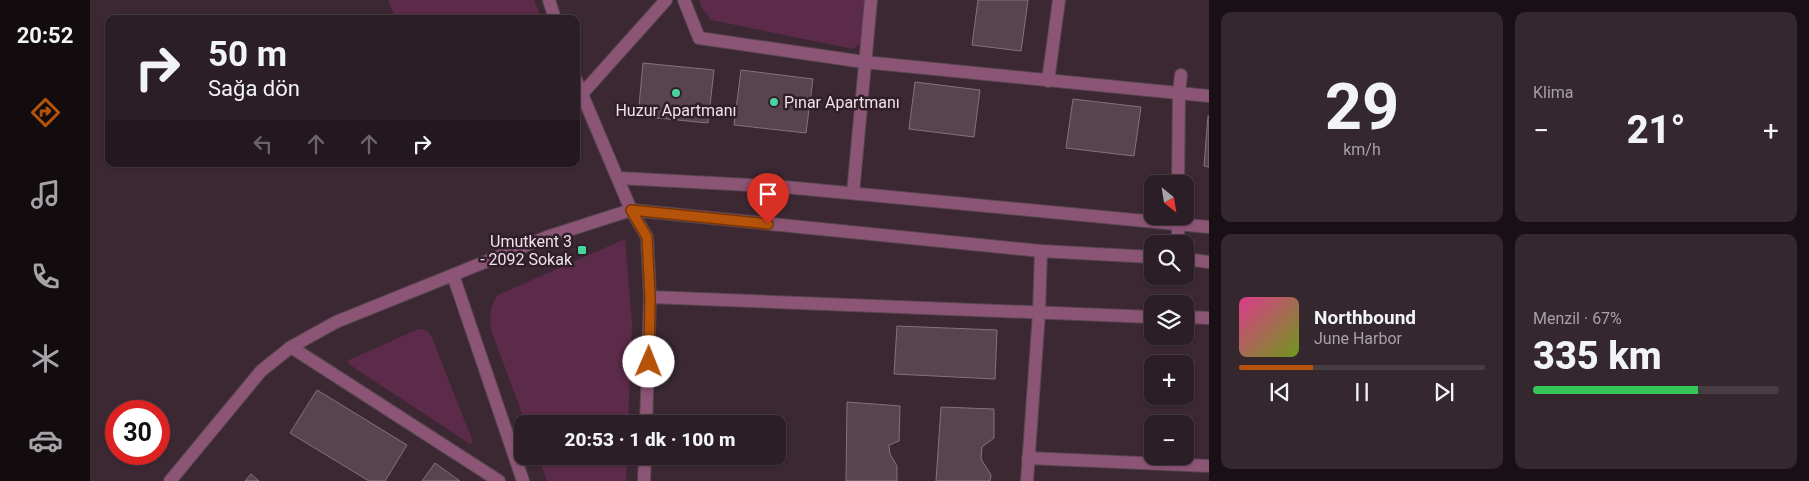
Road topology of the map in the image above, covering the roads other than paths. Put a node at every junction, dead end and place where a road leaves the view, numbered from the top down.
1 (549, 0) edge
2 (666, 0) edge
3 (684, 0) edge
4 (871, 0) edge
5 (1059, 0) edge
6 (555, 15) edge
7 (864, 62) junction
8 (1181, 75) dead end
9 (1048, 81) junction
10 (580, 92) edge
11 (1179, 93) junction
12 (581, 95) junction
13 (1209, 96) edge
14 (1178, 175) edge
15 (619, 178) junction
16 (853, 193) junction
17 (631, 210) junction
18 (1144, 217) edge
19 (1194, 224) edge
20 (1209, 227) edge
21 (1041, 251) junction
22 (1144, 257) edge
23 (1194, 260) edge
24 (1209, 262) edge
25 (453, 275) junction
26 (650, 297) junction
27 (1039, 313) junction
28 (1144, 317) edge
29 (1194, 318) edge
30 (1209, 318) edge
31 (291, 347) junction
32 (646, 415) edge
33 (1028, 458) junction
34 (645, 465) edge
35 (1209, 466) edge
36 (170, 481) edge
37 (499, 481) edge
38 (523, 481) edge
39 (644, 481) edge
40 (1027, 481) edge

1 - 6 street
2 - 12 street
3 - 7 street
4 - 7 street
5 - 9 street
7 - 9 street
7 - 16 street
8 - 11 street
9 - 11 street
10 - 12 street
11 - 13 street
11 - 14 street
12 - 15 street
15 - 16 street
15 - 17 street
16 - 18 street
17 - 21 street
17 - 25 street
17 - 26 street
19 - 20 street
21 - 22 street
21 - 27 street
23 - 24 street
25 - 31 street
25 - 38 street
26 - 27 street
26 - 32 street
27 - 28 street
27 - 33 street
29 - 30 street
31 - 36 street
31 - 37 street
33 - 35 street
33 - 40 street
34 - 39 street

